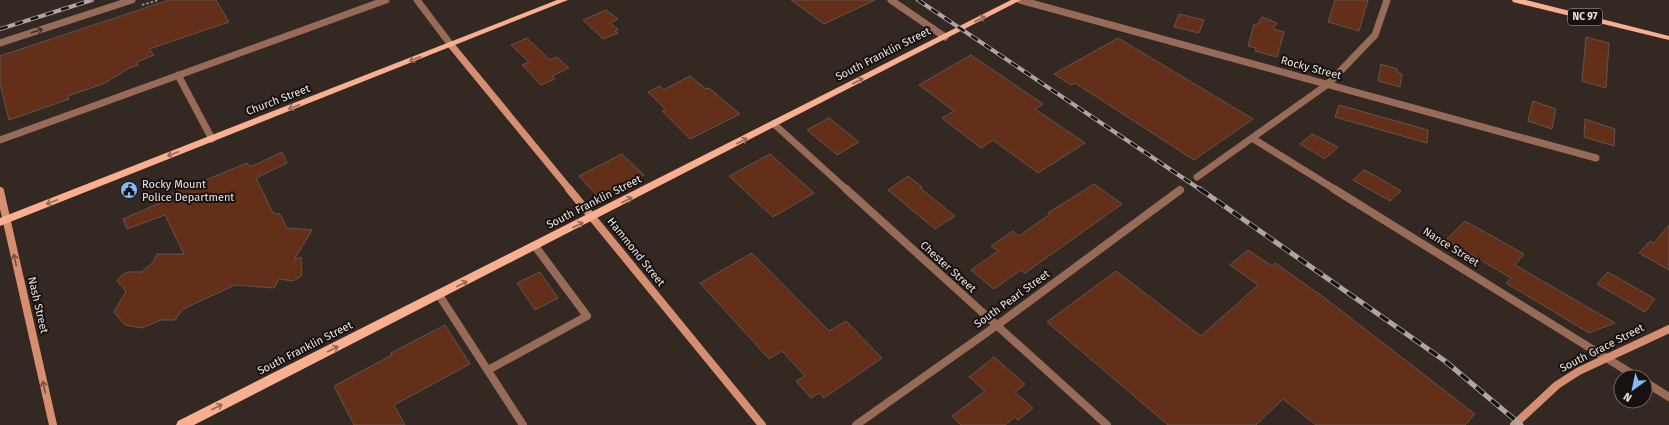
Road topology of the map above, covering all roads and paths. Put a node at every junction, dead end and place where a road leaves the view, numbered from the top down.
1 (132, 0) edge
2 (386, 0) edge
3 (417, 0) edge
4 (564, 0) edge
5 (891, 0) edge
6 (1019, 0) edge
7 (1387, 0) edge
8 (1516, 0) edge
9 (945, 37) junction
10 (1669, 38) edge
11 (0, 43) edge
12 (451, 45) junction
13 (178, 76) junction
14 (1328, 84) junction
15 (774, 124) junction
16 (1252, 138) junction
17 (212, 139) junction
18 (0, 140) edge
19 (1596, 158) dead end
20 (1197, 177) dead end
21 (1180, 190) dead end
22 (0, 191) edge
23 (592, 218) junction
24 (3, 221) edge
25 (536, 246) junction
26 (439, 295) junction
27 (996, 326) junction
28 (1669, 329) edge
29 (1606, 357) junction
30 (1625, 369) edge
31 (488, 370) junction
32 (1653, 387) edge
33 (1669, 397) edge
34 (53, 425) edge
35 (182, 425) edge
36 (523, 425) edge
37 (762, 425) edge
38 (856, 425) edge
39 (1107, 425) edge
40 (1514, 425) edge

11 -> 1 street
2 - 13 street
3 - 12 street, Hammond Street
4 - 12 main road, Church Street
5 - 9 street
9 -> 6 main road, South Franklin Street
6 - 14 street, Rocky Street
7 - 14 street
8 - 10 main road, NC 97
15 -> 9 main road, South Franklin Street
12 -> 17 main road, Church Street
12 - 23 street, Hammond Street
13 - 17 street
13 - 18 street
14 - 16 street
14 - 19 street, Rocky Street
23 -> 15 main road, South Franklin Street
15 - 27 street, Chester Street
16 - 20 street
16 - 29 street, Nance Street
17 -> 24 main road, Church Street
21 - 27 street, South Pearl Street
22 - 24 street, Nash Street
25 -> 23 main road, South Franklin Street
23 - 37 street, Hammond Street
34 -> 24 street, Nash Street
26 -> 25 main road, South Franklin Street
25 - 31 street
26 - 31 street
35 -> 26 main road, South Franklin Street
27 - 38 street, South Pearl Street
27 - 39 street, Chester Street
28 - 29 street, South Grace Street
29 - 30 street, Nance Street
29 - 40 street, South Grace Street
31 - 36 street
32 - 33 street

